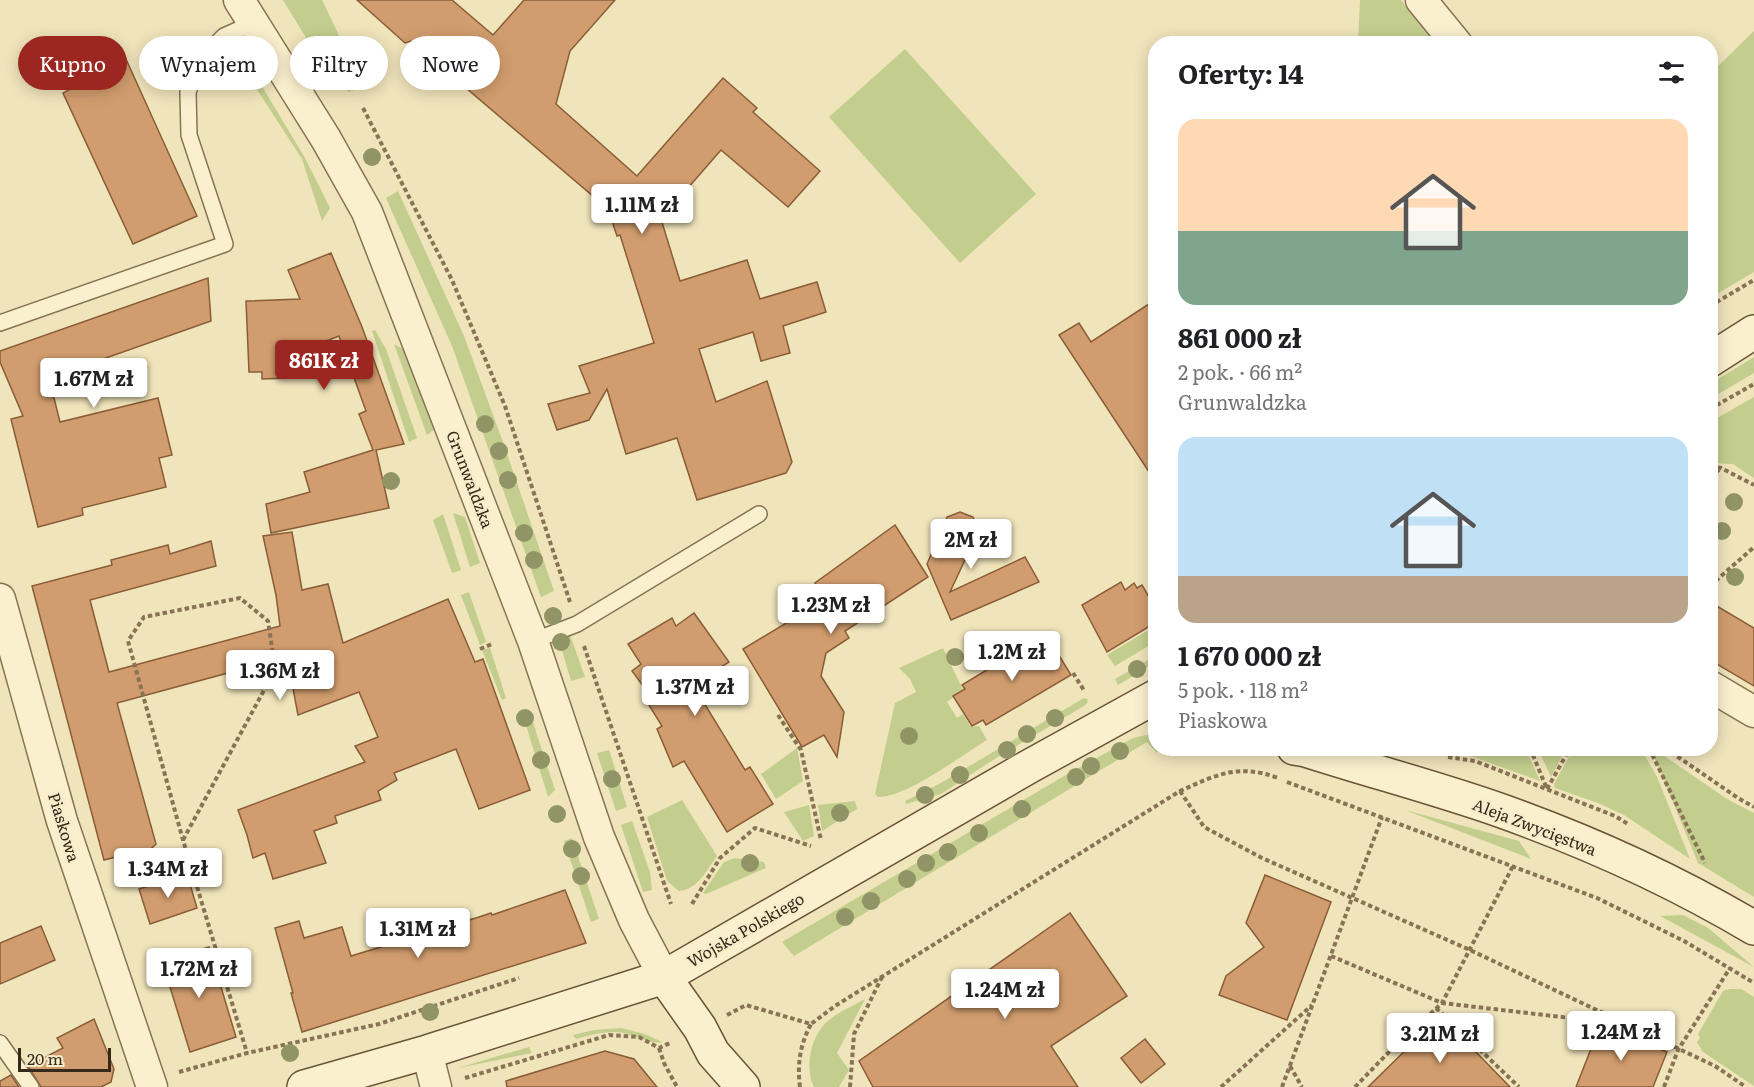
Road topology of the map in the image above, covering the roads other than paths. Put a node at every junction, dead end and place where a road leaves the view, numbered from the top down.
1 (1421, 0) edge
2 (246, 11) edge
3 (1450, 36) edge
4 (0, 323) edge
5 (1754, 332) edge
6 (1718, 354) edge
7 (759, 514) dead end
8 (0, 598) edge
9 (533, 641) junction
10 (1718, 691) edge
11 (1148, 701) edge
12 (1754, 712) edge
13 (1325, 756) edge
14 (1754, 928) edge
15 (664, 977) junction
16 (0, 1043) edge
17 (427, 1052) junction
18 (151, 1084) edge
19 (435, 1086) edge
20 (31, 1087) edge
21 (303, 1087) edge
22 (743, 1087) edge

1 - 3 street
2 - 4 lane
2 - 9 street, Grunwaldzka
5 - 6 street
7 - 9 lane
8 - 18 street, Piaskowa
9 - 15 street, Grunwaldzka
10 - 12 street
11 - 15 street, Wojska Polskiego
13 - 14 street, Aleja Zwycięstwa
15 - 17 street, Wojska Polskiego
15 - 22 street
16 - 20 lane
17 - 19 street
17 - 21 street, Wojska Polskiego

